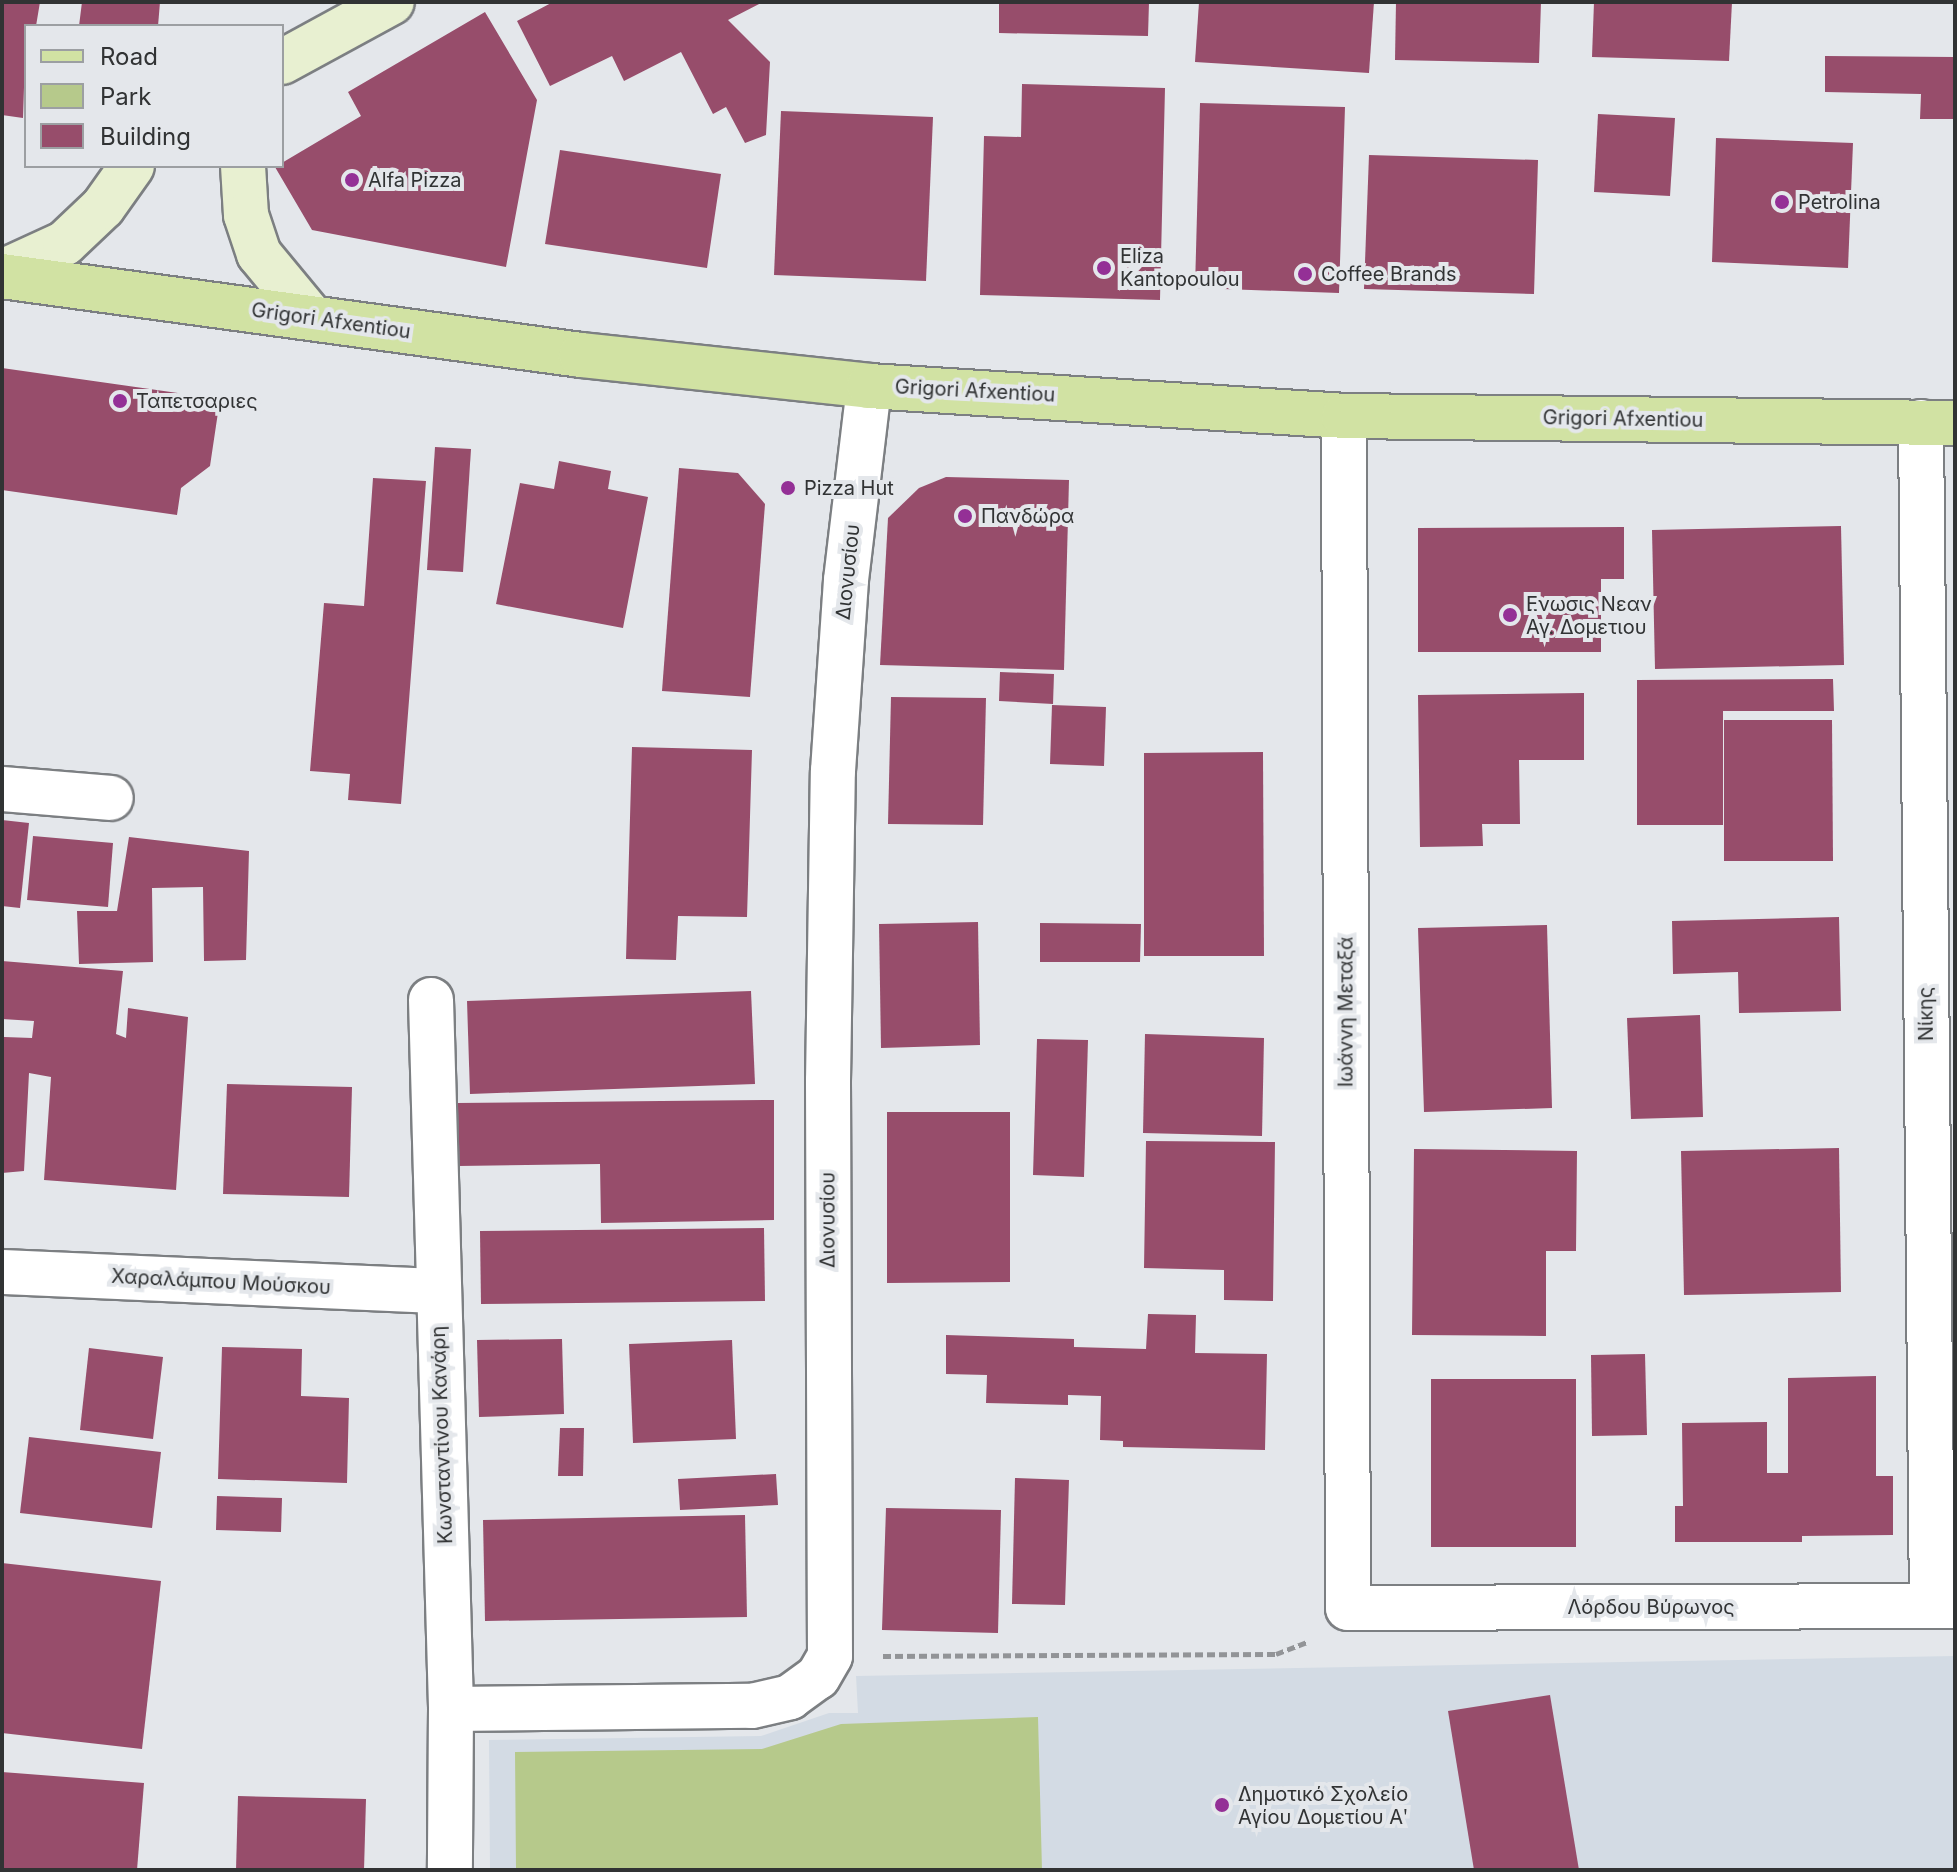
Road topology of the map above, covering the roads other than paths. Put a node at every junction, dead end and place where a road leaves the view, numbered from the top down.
1 (392, 2) edge
2 (285, 65) edge
3 (131, 168) edge
4 (243, 168) edge
5 (2, 274) edge
6 (312, 318) junction
7 (869, 386) junction
8 (1344, 416) junction
9 (1938, 422) edge
10 (2, 789) edge
11 (111, 798) dead end
12 (431, 1000) dead end
13 (3, 1275) edge
14 (437, 1291) junction
15 (1943, 1606) edge
16 (1348, 1608) joint
17 (451, 1709) junction
18 (450, 1870) edge

1 - 2 street
3 - 5 street
4 - 6 street
5 - 6 main road, Grigori Afxentiou
6 - 7 main road, Grigori Afxentiou
7 - 8 main road, Grigori Afxentiou
7 - 17 street, Διονυσίου
8 - 9 main road, Grigori Afxentiou
8 - 16 street, Ιωάννη Μεταξά
9 - 15 street, Νίκης
10 - 11 street
12 - 14 street, Κωνσταντίνου Κανάρη
13 - 14 street, Χαραλάμπου Μούσκου
14 - 17 street, Κωνσταντίνου Κανάρη
15 - 16 street, Λόρδου Βύρωνος
17 - 18 street, Κωνσταντίνου Κανάρη

